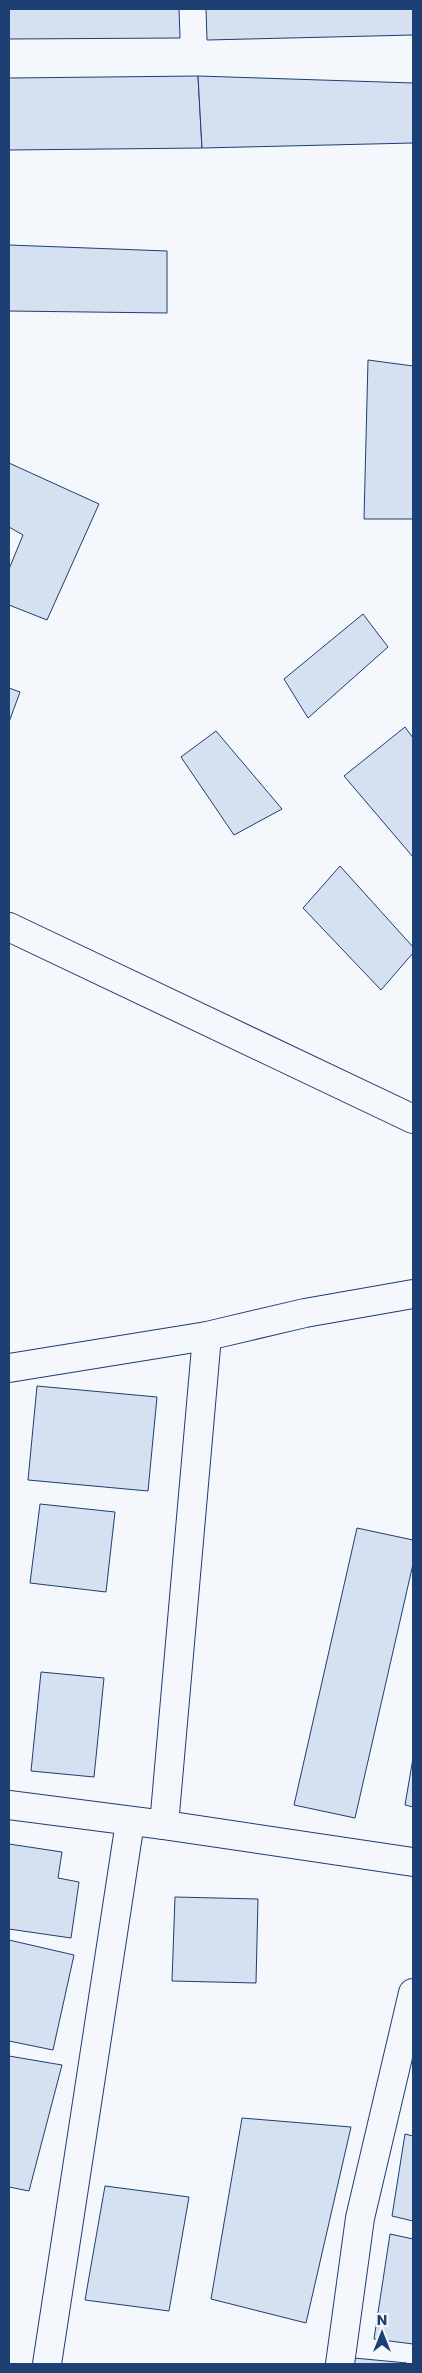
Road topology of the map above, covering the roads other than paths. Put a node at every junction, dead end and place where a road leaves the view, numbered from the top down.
1 (9, 927) edge
2 (413, 1119) edge
3 (413, 1294) edge
4 (208, 1336) junction
5 (9, 1368) edge
6 (9, 1806) edge
7 (130, 1822) junction
8 (164, 1825) junction
9 (413, 1862) edge
10 (413, 1993) edge
11 (47, 2364) edge
12 (340, 2364) edge

1 - 2 main road
3 - 4 main road
4 - 5 main road
4 - 8 main road
6 - 7 main road
7 - 8 main road
7 - 11 main road
8 - 9 main road
10 - 12 main road

